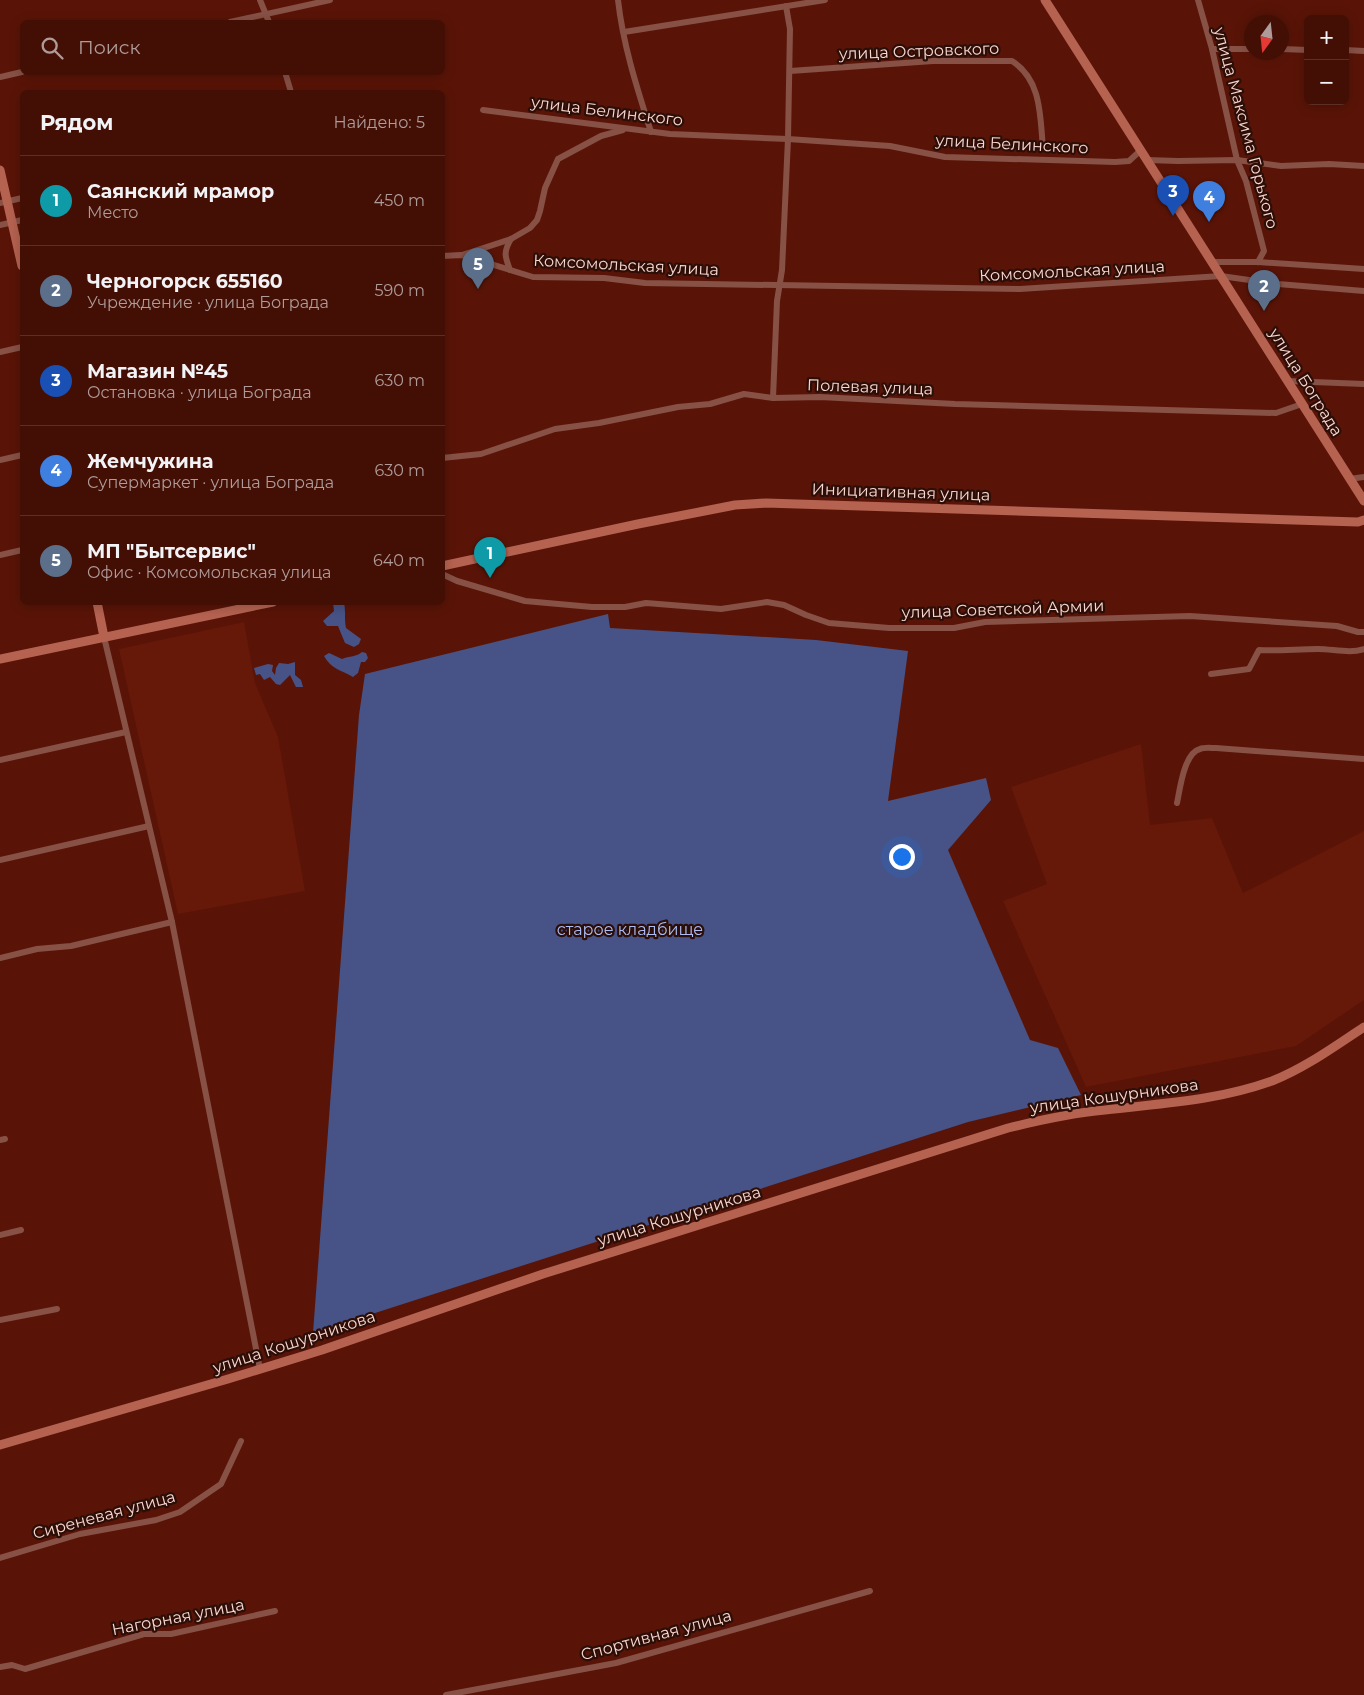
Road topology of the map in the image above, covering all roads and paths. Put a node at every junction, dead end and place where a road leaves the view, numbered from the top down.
1 (260, 0) edge
2 (330, 0) edge
3 (618, 0) edge
4 (825, 0) edge
5 (1045, 0) edge
6 (1198, 0) edge
7 (786, 6) junction
8 (265, 14) junction
9 (239, 20) edge
10 (268, 20) edge
11 (624, 32) junction
12 (1244, 49) edge
13 (1289, 49) edge
14 (1212, 50) junction
15 (1304, 50) edge
16 (1349, 50) edge
17 (1364, 50) edge
18 (790, 71) junction
19 (20, 72) edge
20 (286, 75) edge
21 (0, 77) edge
22 (290, 90) edge
23 (484, 110) dead end
24 (626, 129) junction
25 (651, 132) junction
26 (788, 139) junction
27 (1043, 148) dead end
28 (1141, 150) junction
29 (1147, 160) junction
30 (1237, 160) junction
31 (1364, 166) edge
32 (0, 170) edge
33 (20, 198) edge
34 (4, 202) edge
35 (20, 220) edge
36 (13, 222) junction
37 (0, 225) edge
38 (511, 239) junction
39 (461, 255) junction
40 (20, 256) edge
41 (445, 256) edge
42 (1212, 262) junction
43 (1258, 262) junction
44 (1364, 269) edge
45 (510, 270) junction
46 (1221, 276) junction
47 (780, 285) junction
48 (1364, 291) edge
49 (20, 347) edge
50 (0, 352) edge
51 (1288, 381) junction
52 (1364, 384) edge
53 (772, 398) junction
54 (1302, 404) junction
55 (20, 455) edge
56 (445, 458) edge
57 (0, 460) edge
58 (1364, 477) edge
59 (1349, 479) junction
60 (1364, 501) edge
61 (1364, 520) edge
62 (20, 550) edge
63 (0, 555) edge
64 (445, 565) edge
65 (445, 575) edge
66 (98, 605) edge
67 (259, 605) edge
68 (1364, 632) edge
69 (104, 637) junction
70 (1364, 649) edge
71 (0, 659) edge
72 (1210, 674) dead end
73 (126, 732) junction
74 (1364, 758) edge
75 (0, 760) edge
76 (1177, 803) dead end
77 (149, 826) junction
78 (0, 860) edge
79 (172, 922) junction
80 (0, 958) edge
81 (1364, 1027) edge
82 (20, 1230) dead end
83 (0, 1235) edge
84 (57, 1309) dead end
85 (0, 1320) edge
86 (260, 1369) junction
87 (240, 1441) dead end
88 (0, 1445) edge
89 (0, 1558) edge
90 (870, 1591) dead end
91 (275, 1611) dead end
92 (0, 1667) edge
93 (446, 1695) edge

1 - 8 street
2 - 8 street
3 - 11 street
4 - 7 street
5 - 28 main road, улица Бограда
6 - 14 street, улица Максима Горького
7 - 11 street
7 - 18 street
8 - 9 street
8 - 10 street
11 - 25 street
12 - 14 street
13 - 15 street
14 - 30 street, улица Максима Горького
16 - 17 street
18 - 26 street
18 - 27 street, улица Островского
19 - 21 street
20 - 22 street
23 - 24 street, улица Белинского
24 - 25 street, улица Белинского
24 - 38 street
25 - 26 street, улица Белинского
26 - 28 street, улица Белинского
26 - 47 street
28 - 29 main road, улица Бограда
29 - 30 street
29 - 42 main road, улица Бограда
30 - 31 street
30 - 43 street, улица Максима Горького
32 - 34 main road
33 - 34 street
34 - 36 main road
35 - 36 street
36 - 37 street
36 - 40 main road
38 - 39 street
38 - 45 street
39 - 41 street, Комсомольская улица
39 - 45 street, Комсомольская улица
42 - 43 street
42 - 46 main road, улица Бограда
43 - 44 street
45 - 47 street, Комсомольская улица
46 - 47 street, Комсомольская улица
46 - 48 street, Комсомольская улица
46 - 51 main road, улица Бограда
47 - 53 street
49 - 50 street
51 - 52 street
51 - 54 main road, улица Бограда
53 - 54 street, Полевая улица
53 - 56 street, Полевая улица
54 - 59 main road, улица Бограда
55 - 57 street
58 - 59 street
59 - 60 main road, улица Бограда
61 - 64 main road, Инициативная улица
62 - 63 street
65 - 68 street, улица Советской Армии
66 - 69 main road
67 - 69 main road
69 - 71 main road
69 - 73 street
70 - 72 street
73 - 75 street
73 - 77 street
74 - 76 street
77 - 78 street
77 - 79 street
79 - 80 street
79 - 86 street
81 - 86 main road, улица Кошурникова
82 - 83 street
84 - 85 street
86 - 88 main road, улица Кошурникова
87 - 89 street, Сиреневая улица
90 - 93 street, Спортивная улица
91 - 92 street, Нагорная улица

